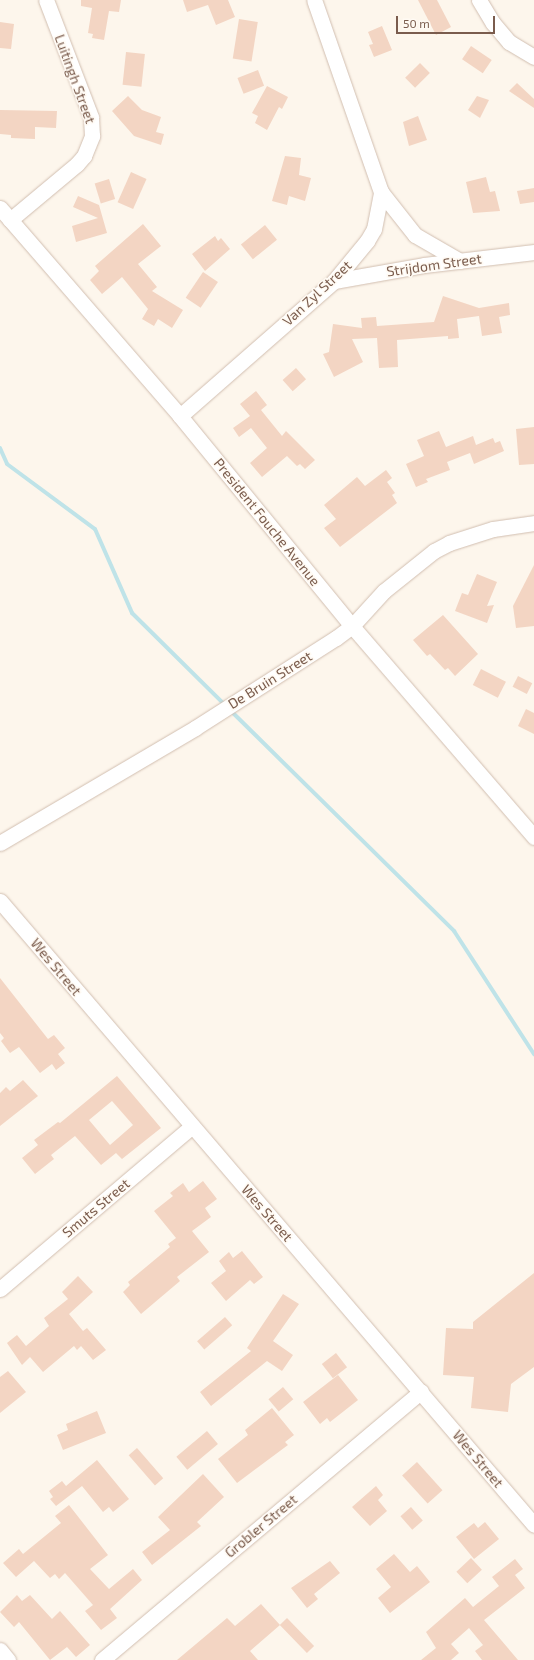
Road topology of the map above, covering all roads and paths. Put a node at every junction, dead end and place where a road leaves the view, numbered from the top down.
1 (46, 0) edge
2 (314, 0) edge
3 (479, 0) edge
4 (534, 57) edge
5 (382, 192) junction
6 (0, 208) edge
7 (10, 220) junction
8 (534, 252) edge
9 (460, 261) junction
10 (334, 281) junction
11 (180, 416) junction
12 (534, 523) edge
13 (352, 626) junction
14 (534, 837) edge
15 (0, 843) edge
16 (0, 901) edge
17 (192, 1126) junction
18 (0, 1289) edge
19 (421, 1391) junction
20 (534, 1525) edge
21 (0, 1650) edge
22 (8, 1660) edge
23 (102, 1660) edge

1 - 7 street, Luitingh Street
2 - 5 street, Van Zyl Street
3 - 4 street
5 - 9 street
5 - 10 street, Van Zyl Street
6 - 7 street, President Fouche Avenue
7 - 11 street, President Fouche Avenue
8 - 9 street, Strijdom Street
9 - 10 street, Strijdom Street
10 - 11 street, Van Zyl Street
11 - 13 street, President Fouche Avenue
12 - 13 street, De Bruin Street
13 - 14 street, President Fouche Avenue
13 - 15 street, De Bruin Street
16 - 17 street, Wes Street
17 - 18 street, Smuts Street
17 - 19 street, Wes Street
19 - 20 street, Wes Street
19 - 23 street, Grobler Street
21 - 22 street

